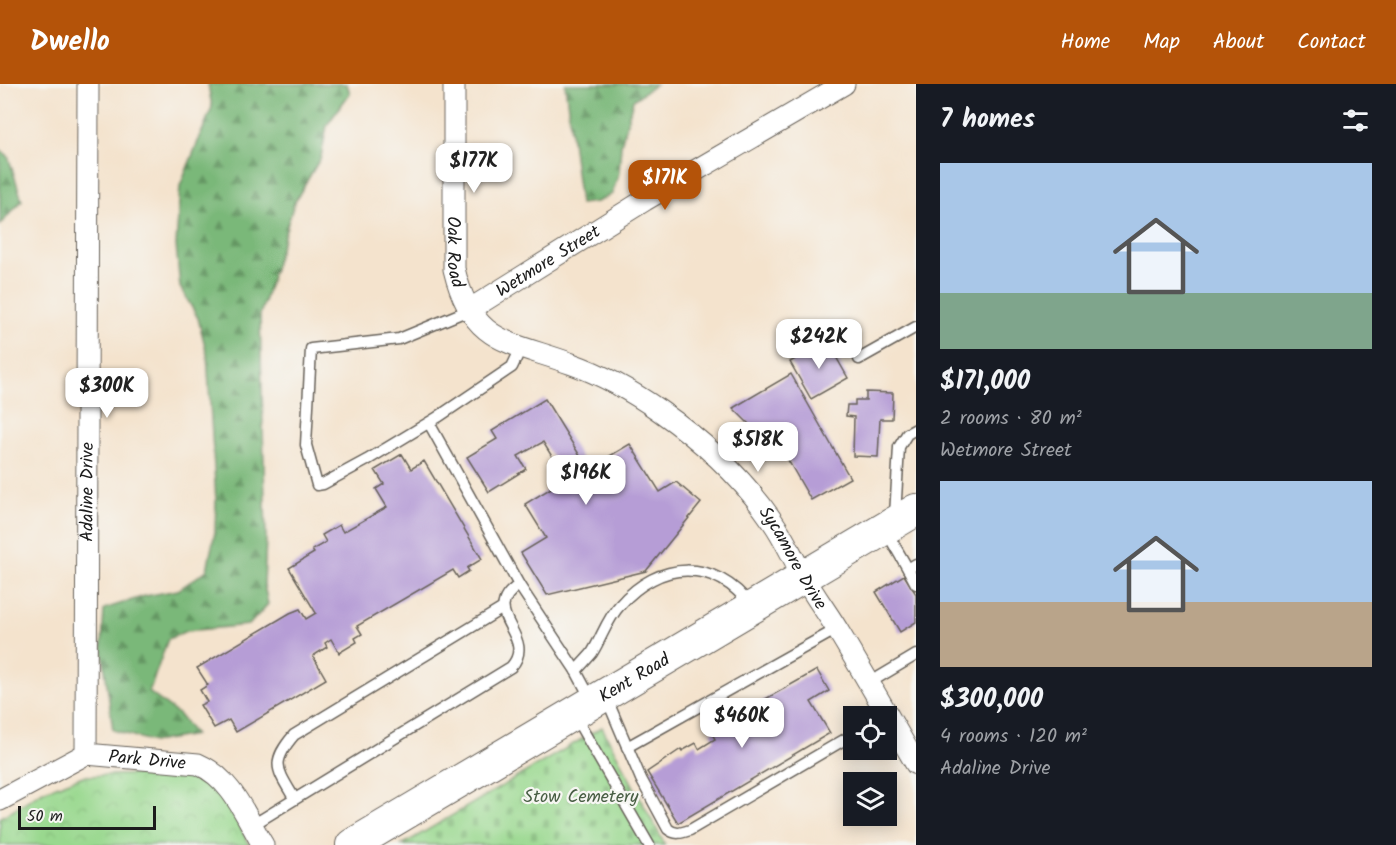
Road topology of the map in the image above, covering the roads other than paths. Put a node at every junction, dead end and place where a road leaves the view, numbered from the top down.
1 (88, 84) edge
2 (454, 84) edge
3 (842, 85) edge
4 (469, 310) junction
5 (916, 327) edge
6 (521, 348) junction
7 (859, 359) dead end
8 (429, 423) junction
9 (916, 429) edge
10 (898, 520) edge
11 (912, 566) edge
12 (803, 576) junction
13 (916, 584) edge
14 (519, 585) junction
15 (752, 606) junction
16 (503, 608) junction
17 (837, 629) junction
18 (916, 656) edge
19 (576, 671) junction
20 (869, 683) junction
21 (590, 703) junction
22 (880, 706) edge
23 (897, 735) edge
24 (843, 740) edge
25 (627, 747) junction
26 (86, 754) junction
27 (916, 764) edge
28 (294, 798) junction
29 (0, 800) edge
30 (251, 826) junction
31 (263, 845) edge
32 (352, 845) edge
33 (649, 845) edge

1 - 26 street, Adaline Drive
2 - 4 street, Oak Road
3 - 4 street, Wetmore Street
4 - 6 street, Sycamore Drive
4 - 8 lane
5 - 7 lane
6 - 8 lane
6 - 12 street, Sycamore Drive
8 - 14 lane
9 - 10 lane
10 - 11 lane
10 - 12 main road, Kent Road
11 - 13 lane
12 - 15 main road, Kent Road
12 - 17 street, Sycamore Drive
14 - 16 lane
14 - 19 lane
15 - 19 lane
15 - 21 main road, Kent Road
16 - 28 lane
16 - 28 lane
17 - 20 street, Sycamore Drive
17 - 25 lane
18 - 20 lane
19 - 21 lane
20 - 22 street, Sycamore Drive
21 - 25 lane
21 - 32 main road, Kent Road
21 - 33 lane
23 - 27 street, Sycamore Drive
24 - 25 lane
26 - 29 street, Park Drive
26 - 30 street, Park Drive
28 - 30 lane
30 - 31 street, Park Drive

